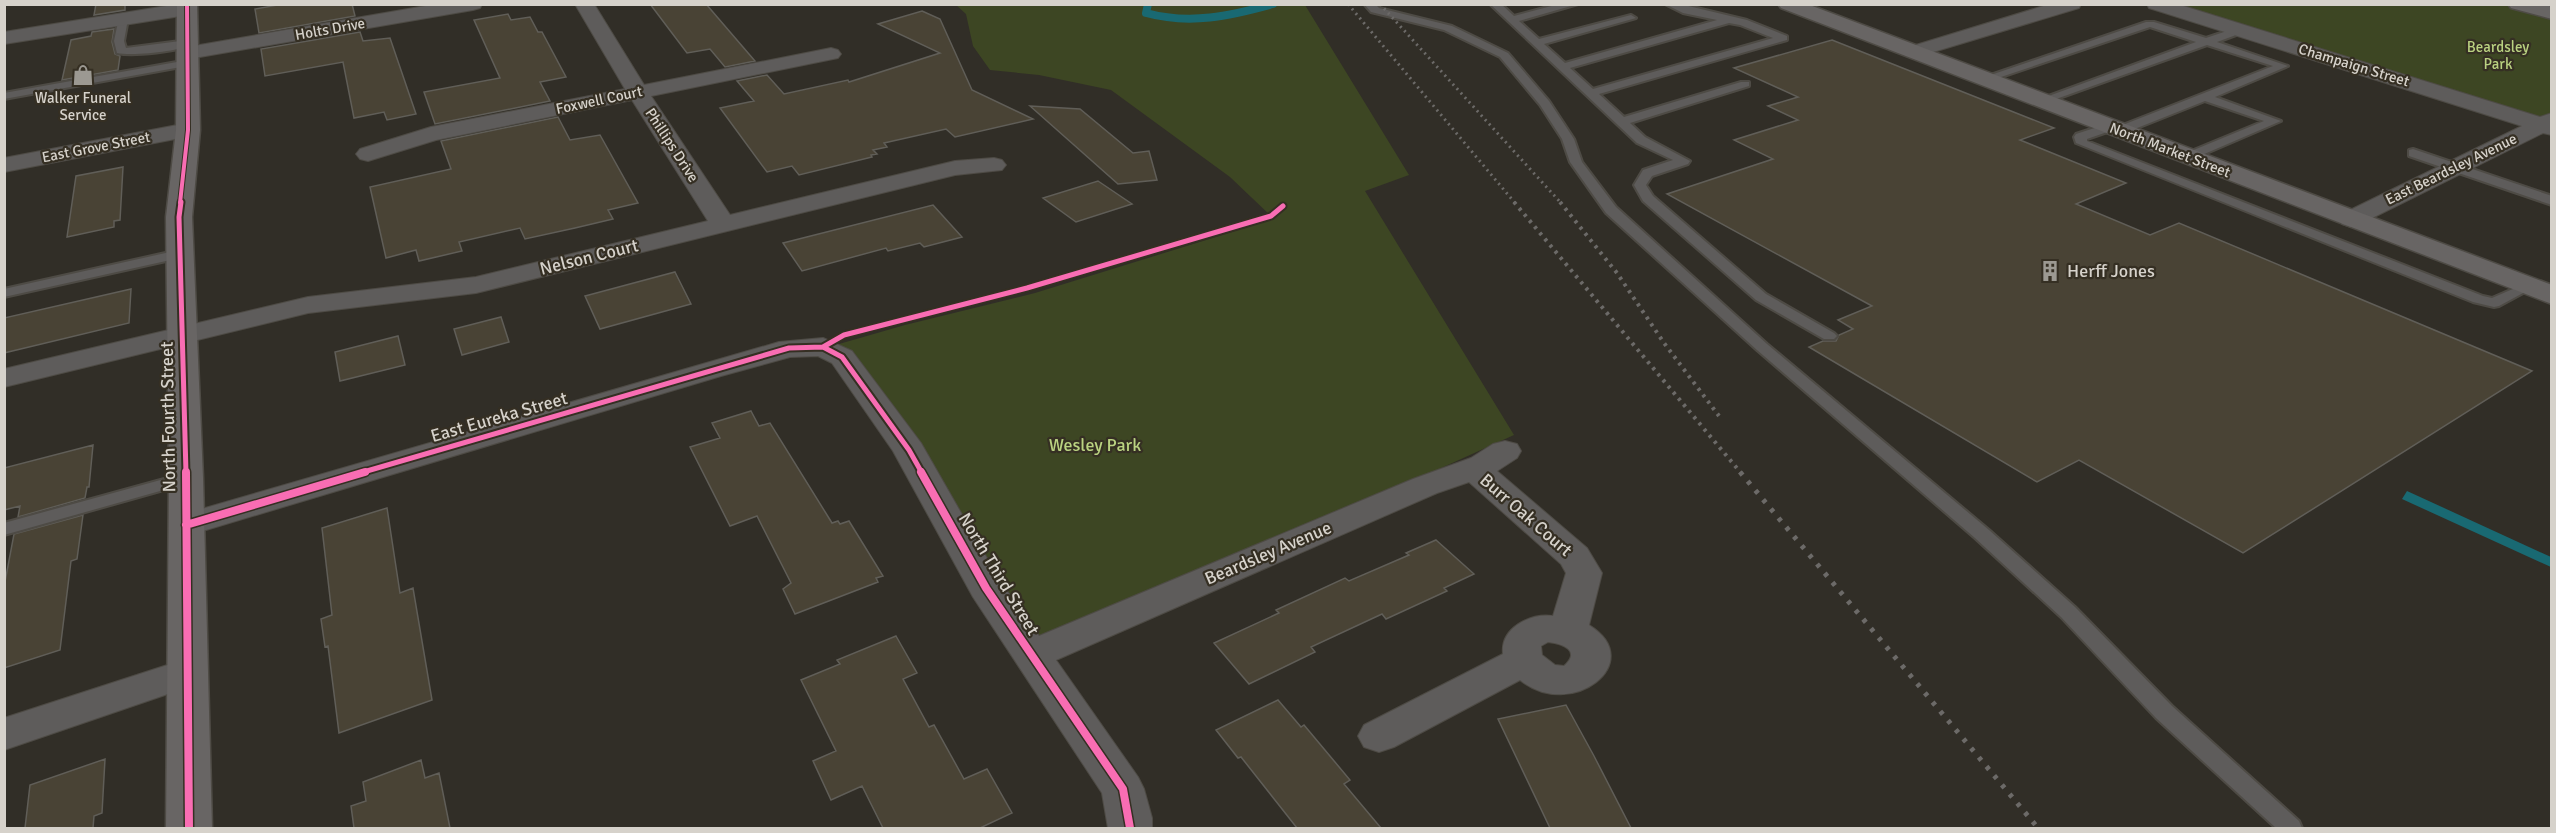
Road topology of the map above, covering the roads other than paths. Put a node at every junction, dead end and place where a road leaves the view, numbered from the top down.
1 (473, 4) edge
2 (584, 4) edge
3 (1369, 4) edge
4 (1495, 4) edge
5 (1573, 4) edge
6 (1670, 4) edge
7 (1788, 4) edge
8 (2072, 4) edge
9 (2156, 4) edge
10 (2518, 4) edge
11 (187, 7) edge
12 (2552, 13) edge
13 (1631, 18) dead end
14 (123, 19) junction
15 (1511, 20) junction
16 (1732, 20) junction
17 (2240, 30) junction
18 (4, 38) edge
19 (2207, 42) junction
20 (1535, 43) junction
21 (1913, 52) junction
22 (188, 53) junction
23 (831, 54) dead end
24 (1562, 67) junction
25 (1985, 79) junction
26 (1745, 84) dead end
27 (637, 92) junction
28 (1591, 93) junction
29 (4, 96) edge
30 (2205, 97) junction
31 (2041, 101) junction
32 (1621, 122) junction
33 (2548, 124) edge
34 (2114, 129) junction
35 (188, 130) junction
36 (2413, 153) dead end
37 (368, 154) dead end
38 (2188, 157) junction
39 (4, 165) edge
40 (994, 165) dead end
41 (2455, 167) junction
42 (2552, 201) edge
43 (2351, 219) junction
44 (723, 224) junction
45 (179, 254) junction
46 (2529, 286) junction
47 (4, 293) edge
48 (2552, 295) edge
49 (181, 335) junction
50 (1829, 336) dead end
51 (823, 347) joint
52 (4, 378) edge
53 (1505, 451) dead end
54 (1474, 469) junction
55 (186, 478) junction
56 (186, 525) junction
57 (4, 529) edge
58 (1030, 655) junction
59 (186, 673) junction
60 (4, 734) edge
61 (1379, 736) dead end
62 (189, 828) edge
63 (1130, 828) edge
64 (2291, 828) edge

1 - 22 street, Holts Drive
2 - 27 street, Phillips Drive
3 - 64 lane
4 - 15 lane
5 - 15 lane
6 - 16 lane
7 - 21 street, North Market Street
8 - 21 street
9 - 17 street, Champaign Street
10 - 12 street
11 - 14 street
11 - 22 street, North Fourth Street
13 - 20 lane
14 - 18 street
14 - 22 lane
15 - 20 lane
16 - 24 lane
16 - 28 lane
17 - 19 lane
17 - 33 street, Champaign Street
19 - 25 lane
19 - 30 lane
19 - 31 lane
20 - 24 lane
21 - 25 street, North Market Street
22 - 29 lane
22 - 35 street, North Fourth Street
23 - 27 street, Foxwell Court
24 - 28 lane
25 - 31 street, North Market Street
26 - 32 lane
27 - 37 street, Foxwell Court
27 - 44 street, Phillips Drive
28 - 32 lane
30 - 34 lane
30 - 38 lane
31 - 34 street, North Market Street
32 - 50 lane
33 - 41 street, East Beardsley Avenue
34 - 38 street, North Market Street
34 - 46 lane
35 - 39 street, East Grove Street
35 - 45 street, North Fourth Street
36 - 41 lane
38 - 43 street, North Market Street
40 - 44 street, Nelson Court
41 - 42 lane
41 - 43 street, East Beardsley Avenue
43 - 46 street, North Market Street
44 - 49 street, Nelson Court
45 - 47 lane
45 - 49 street, North Fourth Street
46 - 48 street, North Market Street
49 - 52 street, Nelson Court
49 - 55 street, North Fourth Street
51 - 56 street, East Eureka Street
51 - 58 street, North Third Street
53 - 54 street, Beardsley Avenue
54 - 58 street, Beardsley Avenue
54 - 61 street, Burr Oak Court
55 - 56 street, North Fourth Street
55 - 57 lane
56 - 59 street, North Fourth Street
58 - 63 street, North Third Street
59 - 60 street
59 - 62 street, North Fourth Street

